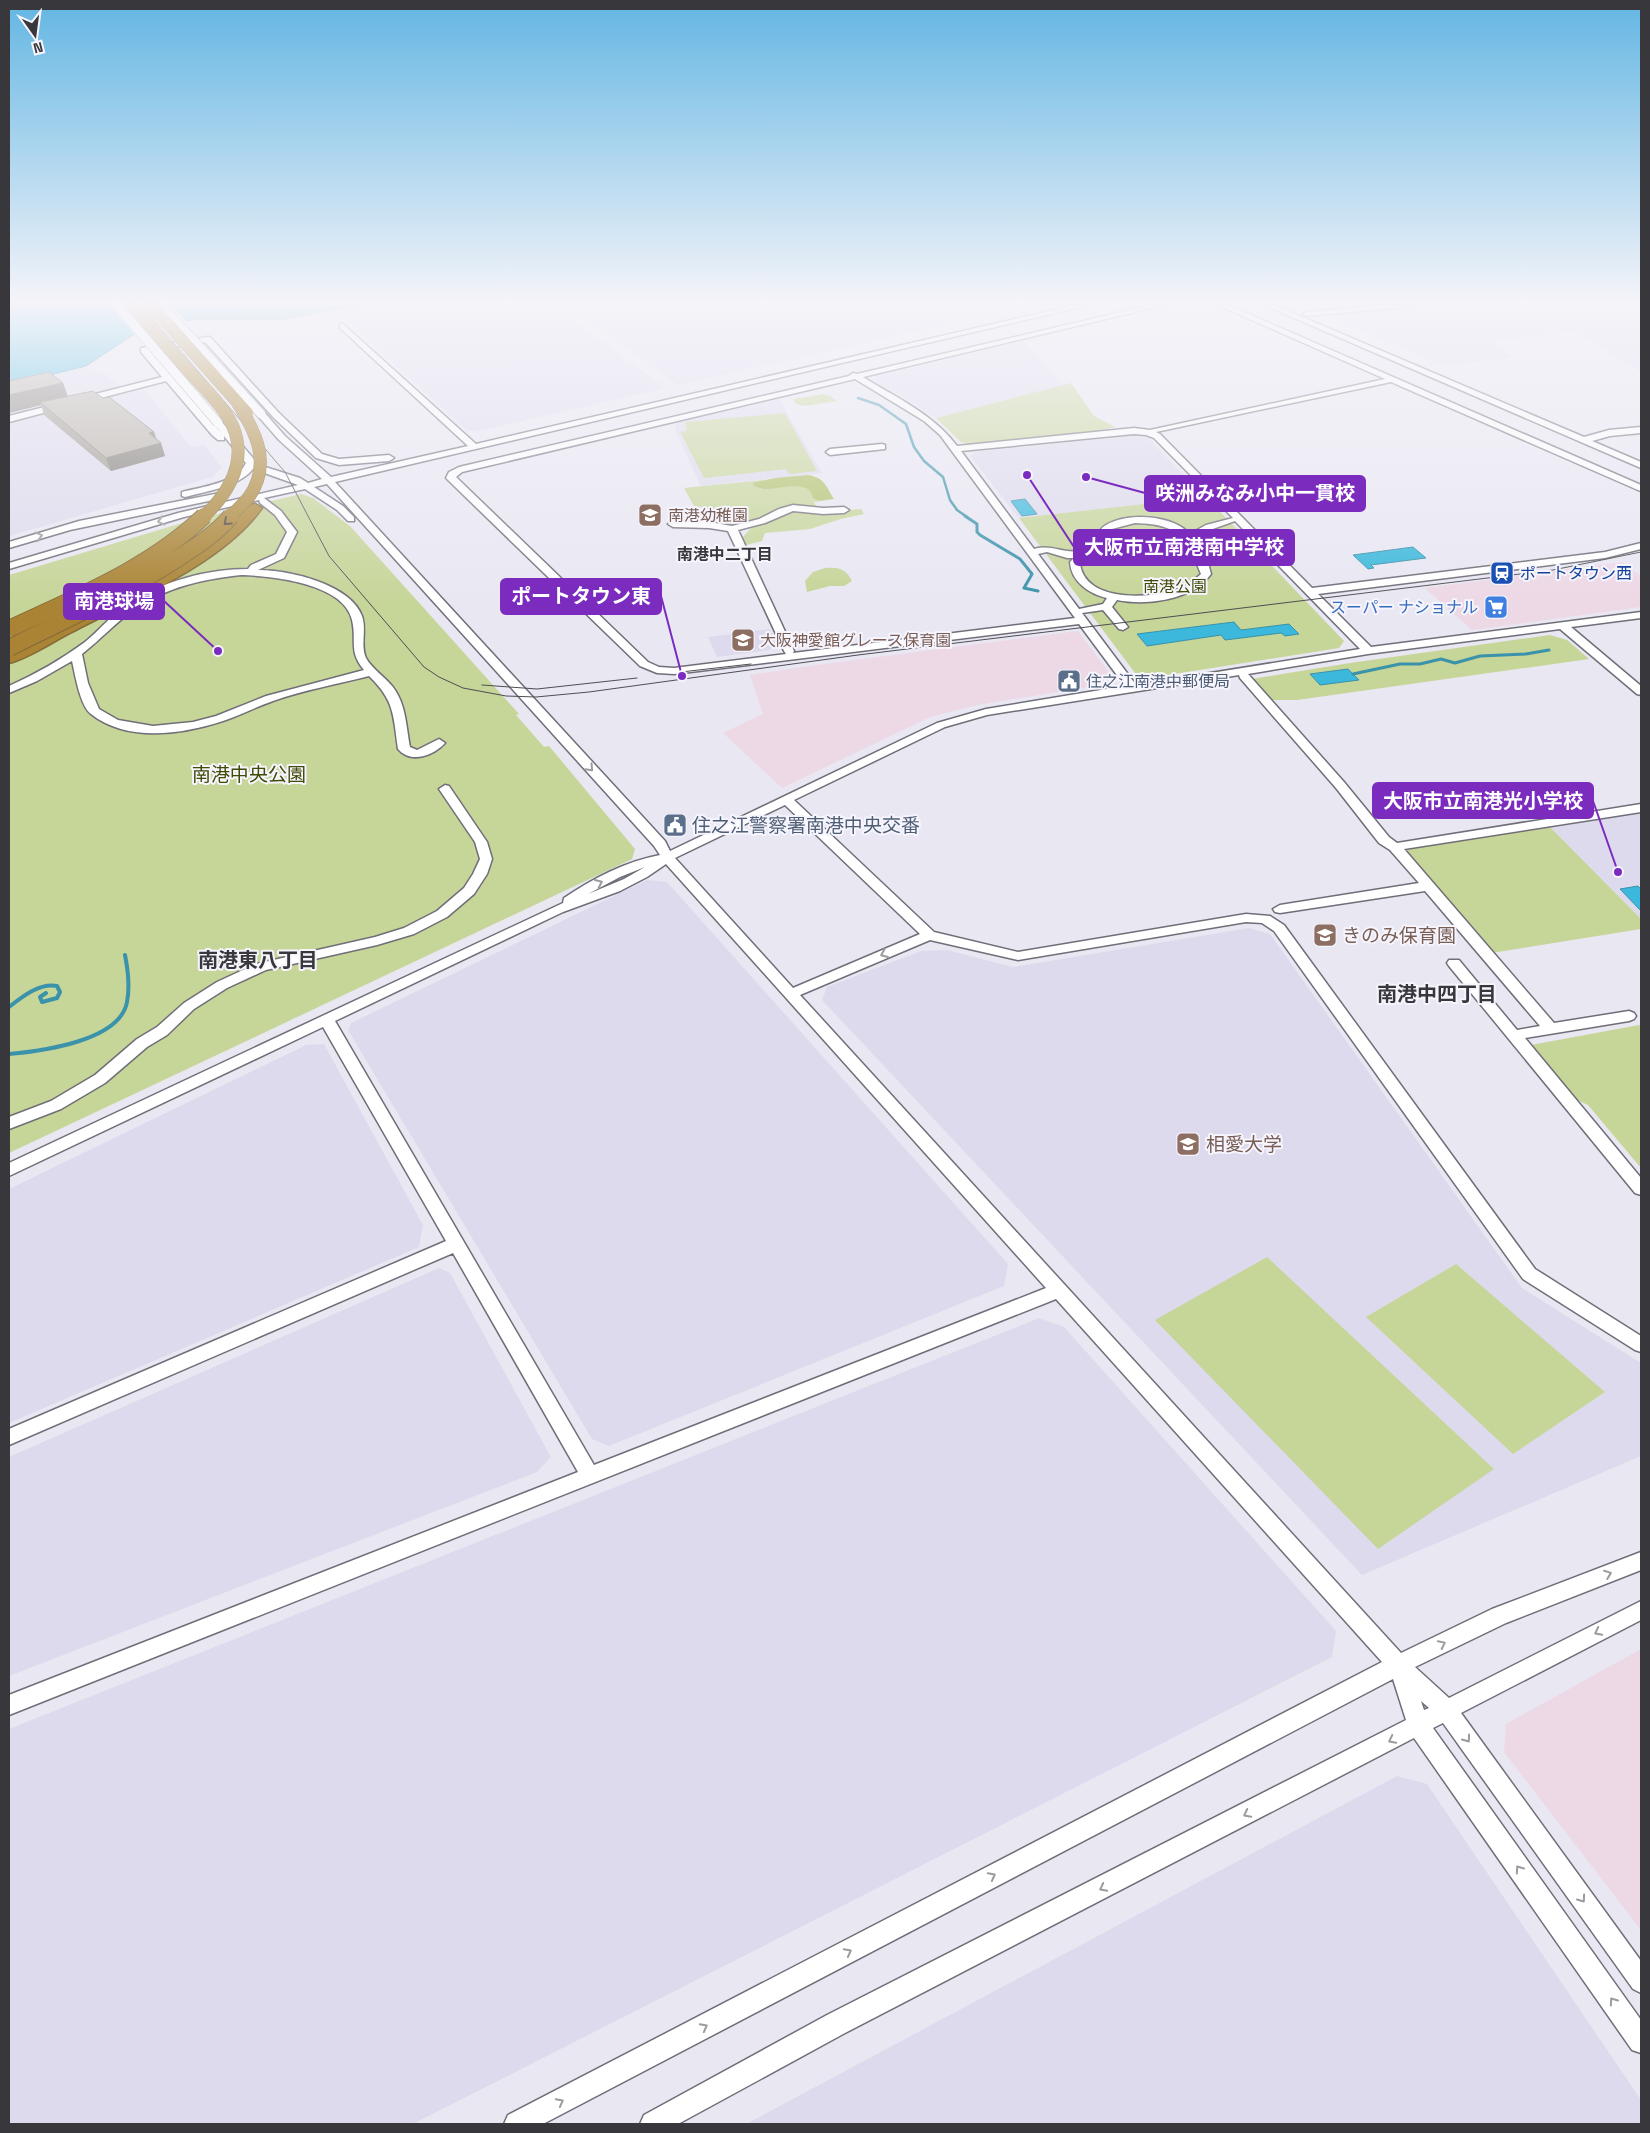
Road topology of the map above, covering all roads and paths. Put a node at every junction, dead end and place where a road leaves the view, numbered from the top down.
1 (65, 405) edge
2 (190, 405) edge
3 (203, 405) edge
4 (238, 405) edge
5 (239, 405) edge
6 (252, 405) edge
7 (267, 405) edge
8 (428, 405) edge
9 (633, 405) edge
10 (641, 405) edge
11 (739, 405) edge
12 (903, 405) edge
13 (1272, 405) edge
14 (1450, 405) edge
15 (1501, 405) edge
16 (1522, 405) edge
17 (219, 406) joint
18 (9, 419) edge
19 (1193, 421) junction
20 (1122, 429) dead end
21 (1154, 430) dead end
22 (1641, 430) edge
23 (1597, 436) junction
24 (1584, 440) junction
25 (470, 443) junction
26 (882, 447) dead end
27 (956, 449) junction
28 (241, 451) junction
29 (830, 452) dead end
30 (1634, 452) dead end
31 (391, 457) junction
32 (251, 463) junction
33 (1641, 465) edge
34 (324, 477) junction
35 (302, 482) junction
36 (1641, 488) edge
37 (263, 501) dead end
38 (844, 510) dead end
39 (1232, 521) dead end
40 (673, 524) dead end
41 (70, 527) junction
42 (732, 529) junction
43 (1190, 540) junction
44 (1100, 542) junction
45 (9, 545) edge
46 (1641, 546) edge
47 (1038, 551) dead end
48 (1067, 554) junction
49 (1083, 554) junction
50 (1198, 555) junction
51 (1076, 562) junction
52 (9, 566) edge
53 (252, 572) junction
54 (1309, 592) junction
55 (1110, 603) junction
56 (1082, 615) junction
57 (1641, 615) edge
58 (1563, 626) junction
59 (1123, 627) dead end
60 (9, 628) edge
61 (9, 638) edge
62 (9, 648) edge
63 (1368, 651) junction
64 (76, 652) junction
65 (789, 652) dead end
66 (9, 658) edge
67 (371, 672) junction
68 (1244, 676) dead end
69 (1133, 688) junction
70 (9, 690) edge
71 (1641, 692) edge
72 (439, 743) dead end
73 (446, 789) dead end
74 (787, 800) junction
75 (1641, 808) edge
76 (1395, 847) junction
77 (667, 858) junction
78 (1428, 886) junction
79 (1280, 909) dead end
80 (929, 935) junction
81 (1454, 963) dead end
82 (791, 994) junction
83 (1629, 1016) dead end
84 (326, 1019) junction
85 (1551, 1029) junction
86 (1515, 1035) junction
87 (9, 1123) edge
88 (9, 1170) edge
89 (1641, 1189) edge
90 (456, 1244) junction
91 (1060, 1290) junction
92 (1641, 1345) edge
93 (9, 1437) edge
94 (590, 1474) junction
95 (1641, 1561) edge
96 (1641, 1610) edge
97 (1398, 1665) junction
98 (9, 1705) edge
99 (1446, 1710) junction
100 (1419, 1726) junction
101 (1641, 1981) edge
102 (1641, 2041) edge
103 (516, 2124) edge
104 (653, 2124) edge

1 - 18 street
2 - 28 street
3 - 28 street, bridge
4 -> 62 highway, bridge
5 - 66 highway, bridge
6 - 34 street, bridge
7 - 31 street
8 - 25 street
9 - 25 street
10 - 25 street
11 - 56 street
12 - 27 street
13 - 19 street
14 - 36 street
15 - 24 street
16 - 23 street
17 - 60 highway, bridge
17 - 61 highway, bridge
19 - 20 street
19 - 21 street
22 - 23 street
23 - 24 street
23 - 30 street
24 - 33 street
25 - 31 street
25 - 34 street
26 - 29 street
27 - 54 street
27 - 56 street
28 - 32 street
31 - 34 street
32 - 35 street
32 - 41 street
34 - 35 street
34 -> 77 street
35 - 41 street
35 -> 52 street
35 - 77 street
37 - 53 street
38 - 42 street
39 - 43 street
40 - 42 street
45 -> 41 street
42 - 65 street
43 - 44 street
43 - 50 street
44 - 49 street
44 - 50 street
46 - 54 street
47 - 48 street
48 - 49 street
48 - 51 street
49 - 51 street
50 - 55 street
51 - 55 street
53 - 64 street
53 - 67 street
54 - 63 street
55 - 56 street
55 - 59 street
56 - 69 street
57 - 58 street
58 - 63 street
58 - 71 street
63 - 69 street
64 - 67 street
64 - 70 street
67 - 72 street
68 - 76 street
69 - 74 street
73 - 87 street
74 - 77 street
74 - 80 street
75 - 76 street
76 - 78 street
77 - 82 street
77 - 84 street
78 - 79 street
78 - 85 street
80 -> 82 street
80 - 92 street
81 - 86 street
82 - 91 street
83 - 85 street
84 - 88 street
84 - 90 street
85 - 86 street
86 - 89 street
90 - 93 street
90 - 94 street
91 - 94 street
91 - 97 street
94 - 98 street
97 -> 95 street
96 -> 99 street
97 - 99 street
97 - 100 street
103 -> 97 street
99 - 100 street
99 -> 101 street
102 -> 100 street
100 -> 104 street

